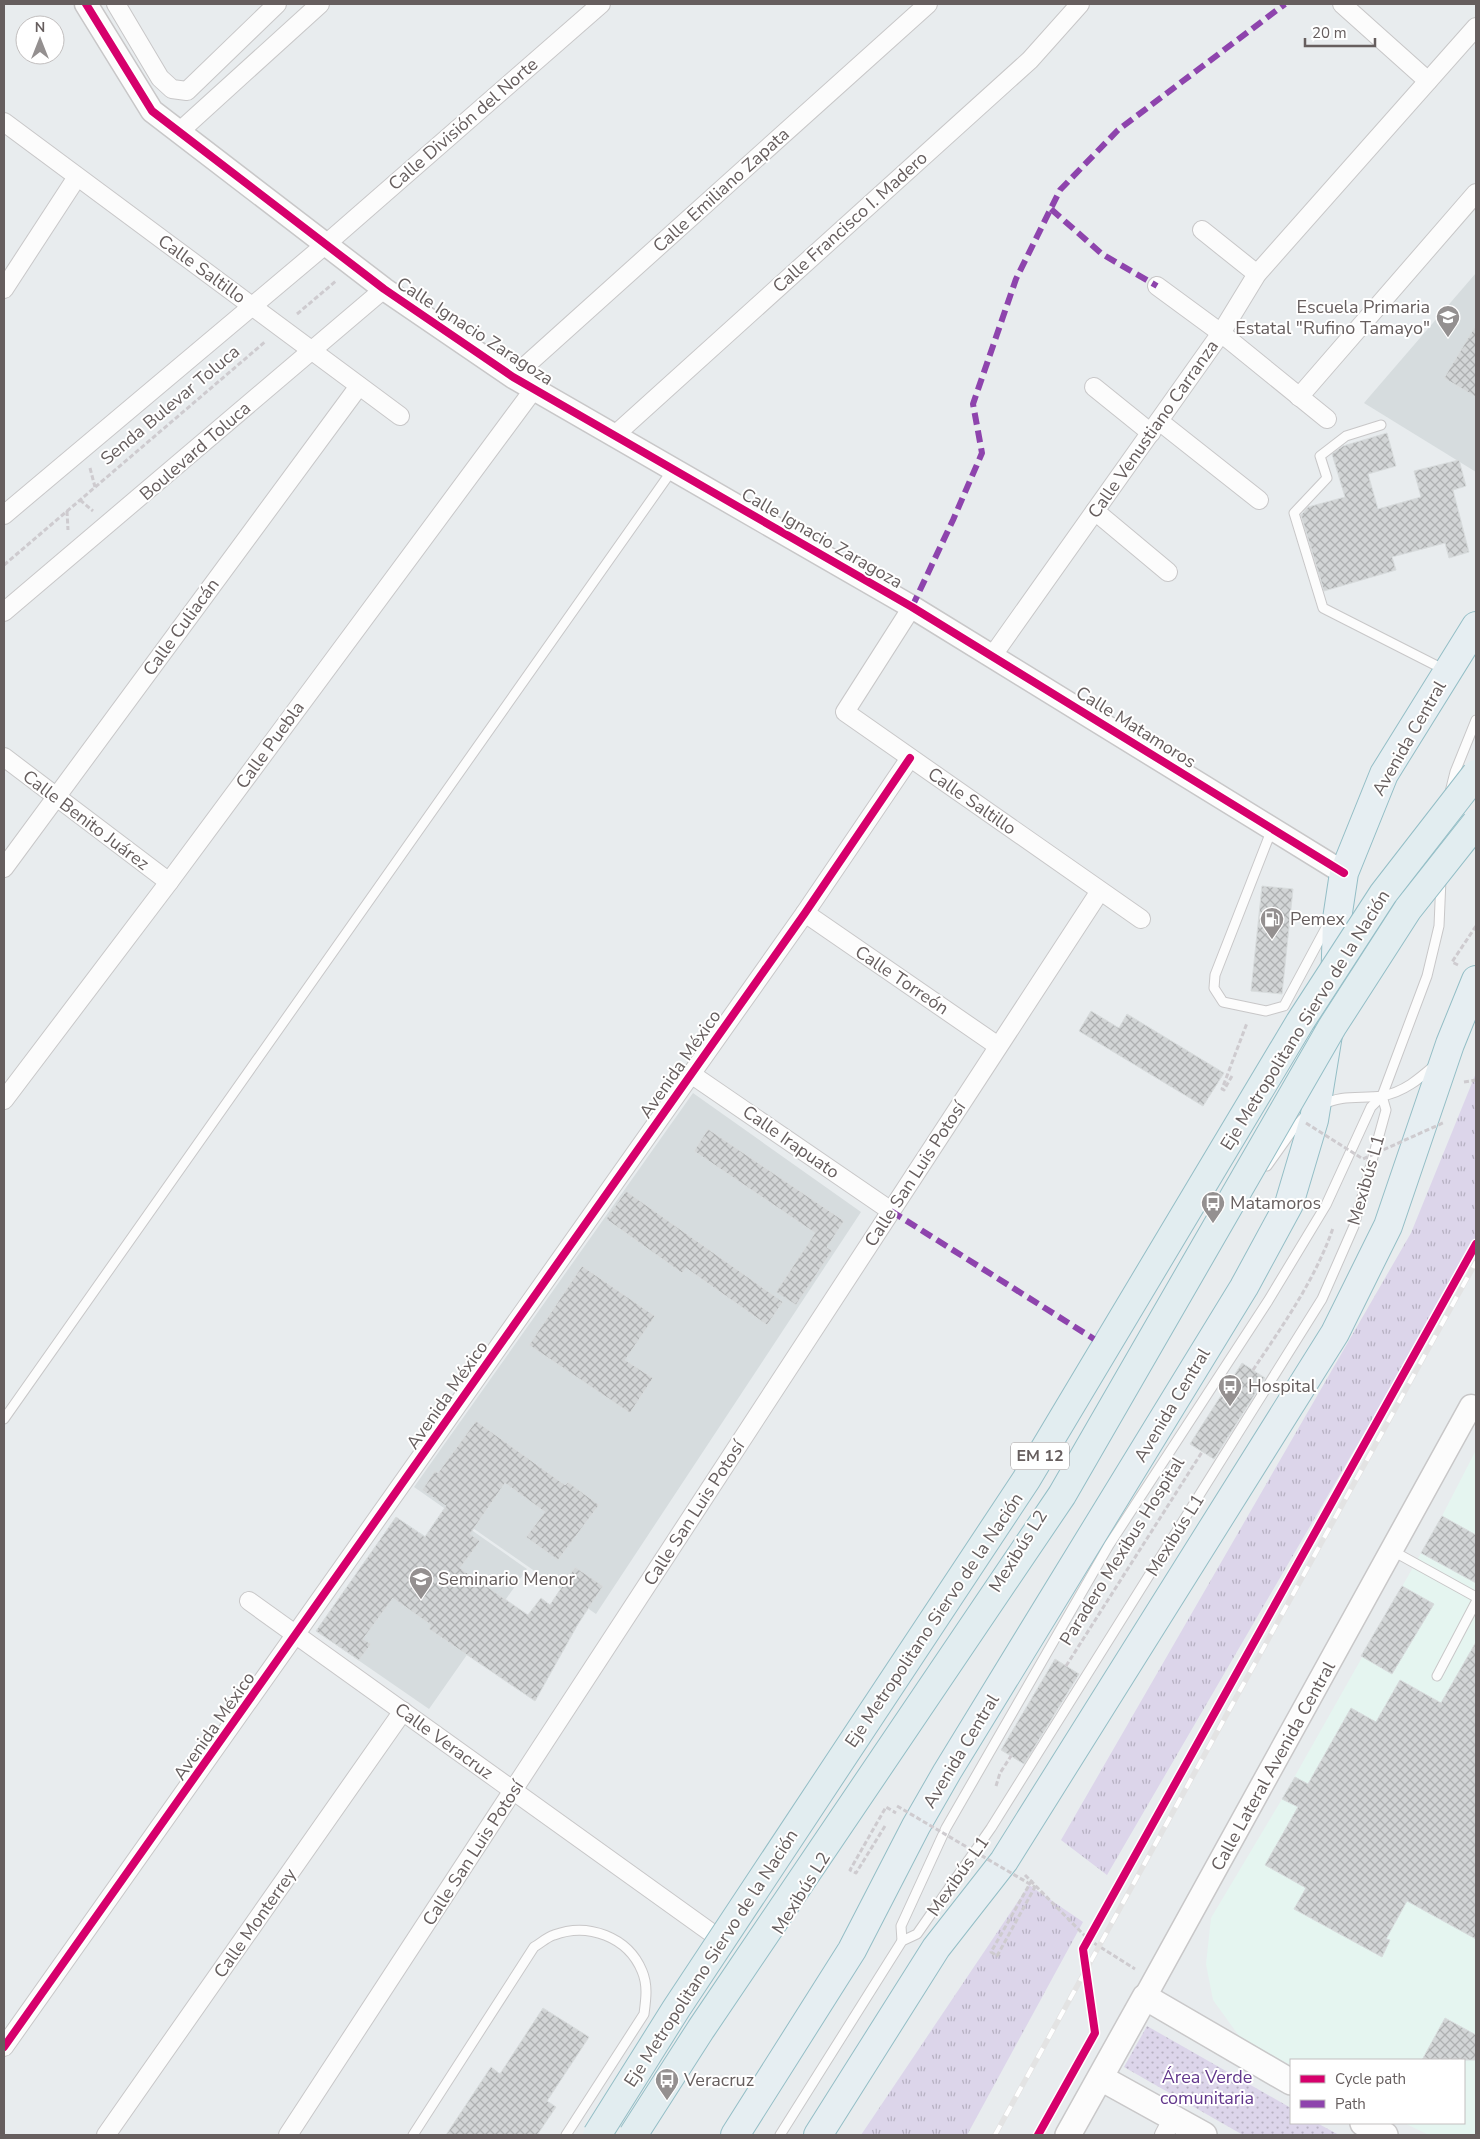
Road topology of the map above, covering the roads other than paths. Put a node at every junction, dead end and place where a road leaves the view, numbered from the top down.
1 (86, 4) edge
2 (116, 4) edge
3 (277, 4) edge
4 (320, 4) edge
5 (601, 4) edge
6 (928, 4) edge
7 (1080, 4) edge
8 (1342, 4) edge
9 (1476, 26) edge
10 (1428, 81) junction
11 (4, 122) edge
12 (179, 132) junction
13 (77, 177) junction
14 (1476, 193) edge
15 (1202, 230) dead end
16 (325, 245) junction
17 (1257, 274) junction
18 (1157, 286) dead end
19 (4, 289) edge
20 (384, 289) junction
21 (252, 306) junction
22 (1221, 333) junction
23 (312, 351) junction
24 (513, 377) junction
25 (358, 386) junction
26 (1094, 387) dead end
27 (534, 389) junction
28 (1299, 397) junction
29 (400, 416) dead end
30 (1328, 420) dead end
31 (1381, 425) dead end
32 (1155, 427) junction
33 (615, 435) junction
34 (673, 468) junction
35 (1259, 500) dead end
36 (1095, 512) junction
37 (4, 515) edge
38 (1168, 572) dead end
39 (912, 607) junction
40 (4, 612) edge
41 (1476, 626) edge
42 (993, 656) junction
43 (1448, 671) junction
44 (1476, 720) edge
45 (4, 757) edge
46 (910, 758) junction
47 (1476, 774) edge
48 (55, 797) junction
49 (1476, 823) edge
50 (1272, 829) junction
51 (1444, 831) dead end
52 (1443, 850) dead end
53 (4, 868) edge
54 (1344, 873) junction
55 (169, 882) junction
56 (1100, 891) junction
57 (1339, 902) junction
58 (805, 913) junction
59 (1141, 919) dead end
60 (1476, 980) edge
61 (1450, 1044) junction
62 (998, 1046) junction
63 (691, 1074) junction
64 (1382, 1096) junction
65 (4, 1100) edge
66 (1316, 1108) junction
67 (1260, 1176) dead end
68 (1248, 1191) dead end
69 (891, 1211) junction
70 (1474, 1404) edge
71 (4, 1419) edge
72 (1391, 1550) junction
73 (1476, 1597) edge
74 (249, 1600) dead end
75 (1476, 1602) edge
76 (297, 1635) junction
77 (1437, 1676) dead end
78 (403, 1711) junction
79 (514, 1791) junction
80 (713, 1934) dead end
81 (902, 1941) junction
82 (748, 1978) dead end
83 (1150, 1989) junction
84 (4, 2047) edge
85 (1101, 2078) junction
86 (1290, 2081) edge
87 (1365, 2124) edge
88 (1185, 2131) edge
89 (106, 2135) edge
90 (288, 2135) edge
91 (413, 2135) edge
92 (566, 2135) edge
93 (597, 2135) edge
94 (633, 2135) edge
95 (735, 2135) edge
96 (780, 2135) edge
97 (818, 2135) edge
98 (1068, 2135) edge
99 (1385, 2135) edge

1 - 12 street, Calle Ignacio Zaragoza
2 - 3 street
4 - 12 street
5 - 16 street, Calle División del Norte
6 - 24 street, Calle Emiliano Zapata
7 - 33 street, Calle Francisco I. Madero
8 - 10 street
9 - 10 street, Calle Venustiano Carranza
10 - 17 street, Calle Venustiano Carranza
11 - 13 street, Calle Saltillo
12 - 16 street, Calle Ignacio Zaragoza
13 - 19 street
13 - 21 street, Calle Saltillo
14 - 28 street
15 - 17 street
16 - 20 street, Calle Ignacio Zaragoza
16 - 21 street
17 - 22 street, Calle Venustiano Carranza
18 - 22 street
20 - 23 street, Boulevard Toluca
20 - 24 street, Calle Ignacio Zaragoza
21 - 23 street, Calle Saltillo
21 - 37 street
22 - 28 street
22 - 32 street, Calle Venustiano Carranza
23 - 25 street, Calle Saltillo
23 - 40 street, Boulevard Toluca
24 - 27 street, Calle Ignacio Zaragoza
25 - 29 street, Calle Saltillo
25 - 48 street, Calle Culiacán
26 - 32 street
27 - 33 street, Calle Ignacio Zaragoza
27 - 55 street, Calle Puebla
28 - 30 street
31 - 43 lane
32 - 35 street
32 - 36 street, Calle Venustiano Carranza
33 - 34 street, Calle Ignacio Zaragoza
34 - 39 street, Calle Ignacio Zaragoza
34 - 71 lane
36 - 38 street
36 - 42 street, Calle Venustiano Carranza
39 - 42 street, Calle Matamoros
39 - 46 street, Calle Saltillo
41 - 43 highway, Avenida Central
42 - 50 street, Calle Matamoros
43 - 54 highway, Avenida Central
44 - 51 lane
45 - 48 street, Calle Benito Juárez
46 - 56 street, Calle Saltillo
46 - 58 street, Avenida México
47 - 93 highway, Eje Metropolitano Siervo de la Nación / EM 12, bridge
48 - 53 street, Calle Culiacán
48 - 55 street, Calle Benito Juárez
49 - 94 highway, Eje Metropolitano Siervo de la Nación / EM 12, bridge
50 - 54 street, Calle Matamoros
50 - 57 lane
52 - 64 lane, Mexibús L1
54 - 57 highway, Avenida Central
55 - 65 street, Calle Puebla
56 - 59 street, Calle Saltillo
56 - 62 street, Calle San Luis Potosí
57 - 66 highway, Avenida Central
58 - 62 street, Calle Torreón
58 - 63 street, Avenida México
60 - 61 highway
61 - 64 lane
61 - 97 highway
62 - 69 street, Calle San Luis Potosí
63 - 69 street, Calle Irapuato
63 - 76 street, Avenida México
64 - 66 lane
64 - 81 lane, Mexibús L1
64 - 81 lane, Mexibús L1
66 - 67 lane
66 - 95 highway, Avenida Central
68 - 82 lane, Mexibús L2
69 - 79 street, Calle San Luis Potosí
70 - 72 street, Calle Lateral Avenida Central
72 - 73 lane
72 - 83 street, Calle Lateral Avenida Central
74 - 76 street, Calle Veracruz
75 - 77 lane
76 - 78 street, Calle Veracruz
76 - 84 street, Avenida México
78 - 79 street, Calle Veracruz
78 - 89 street, Calle Monterrey
79 - 80 street, Calle Veracruz
79 - 90 street, Calle San Luis Potosí
81 - 96 lane, Mexibús L1
83 - 85 main road, Calle Lateral Avenida Central
83 - 86 main road
85 - 88 main road
85 - 98 main road, Calle Lateral Avenida Central
87 - 99 main road
91 - 92 lane

